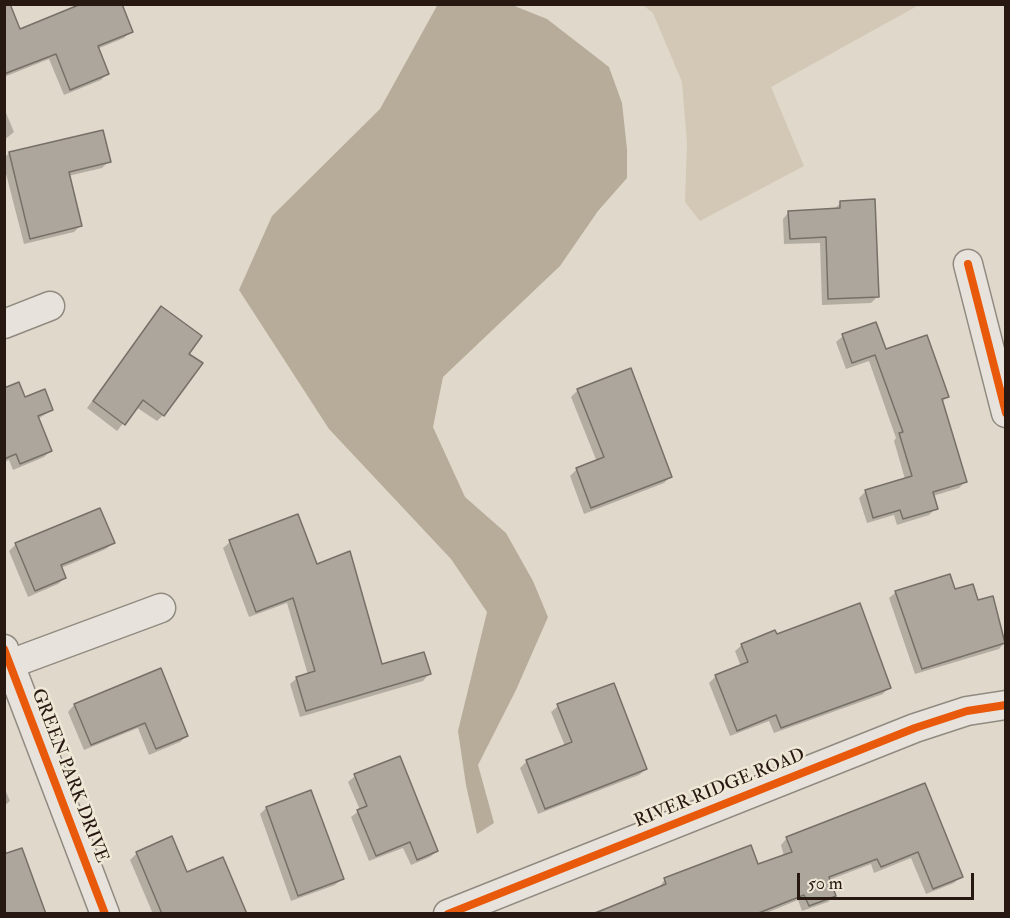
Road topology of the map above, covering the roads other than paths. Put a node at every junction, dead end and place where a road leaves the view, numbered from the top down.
1 (968, 264) dead end
2 (51, 306) dead end
3 (4, 324) edge
4 (1005, 413) edge
5 (161, 608) dead end
6 (7, 656) edge
7 (1005, 705) edge
8 (105, 914) edge
9 (448, 914) edge

1 - 4 street
2 - 3 street
5 - 6 street
6 - 8 street, GREEN PARK DRIVE
7 - 9 street, RIVER RIDGE ROAD

